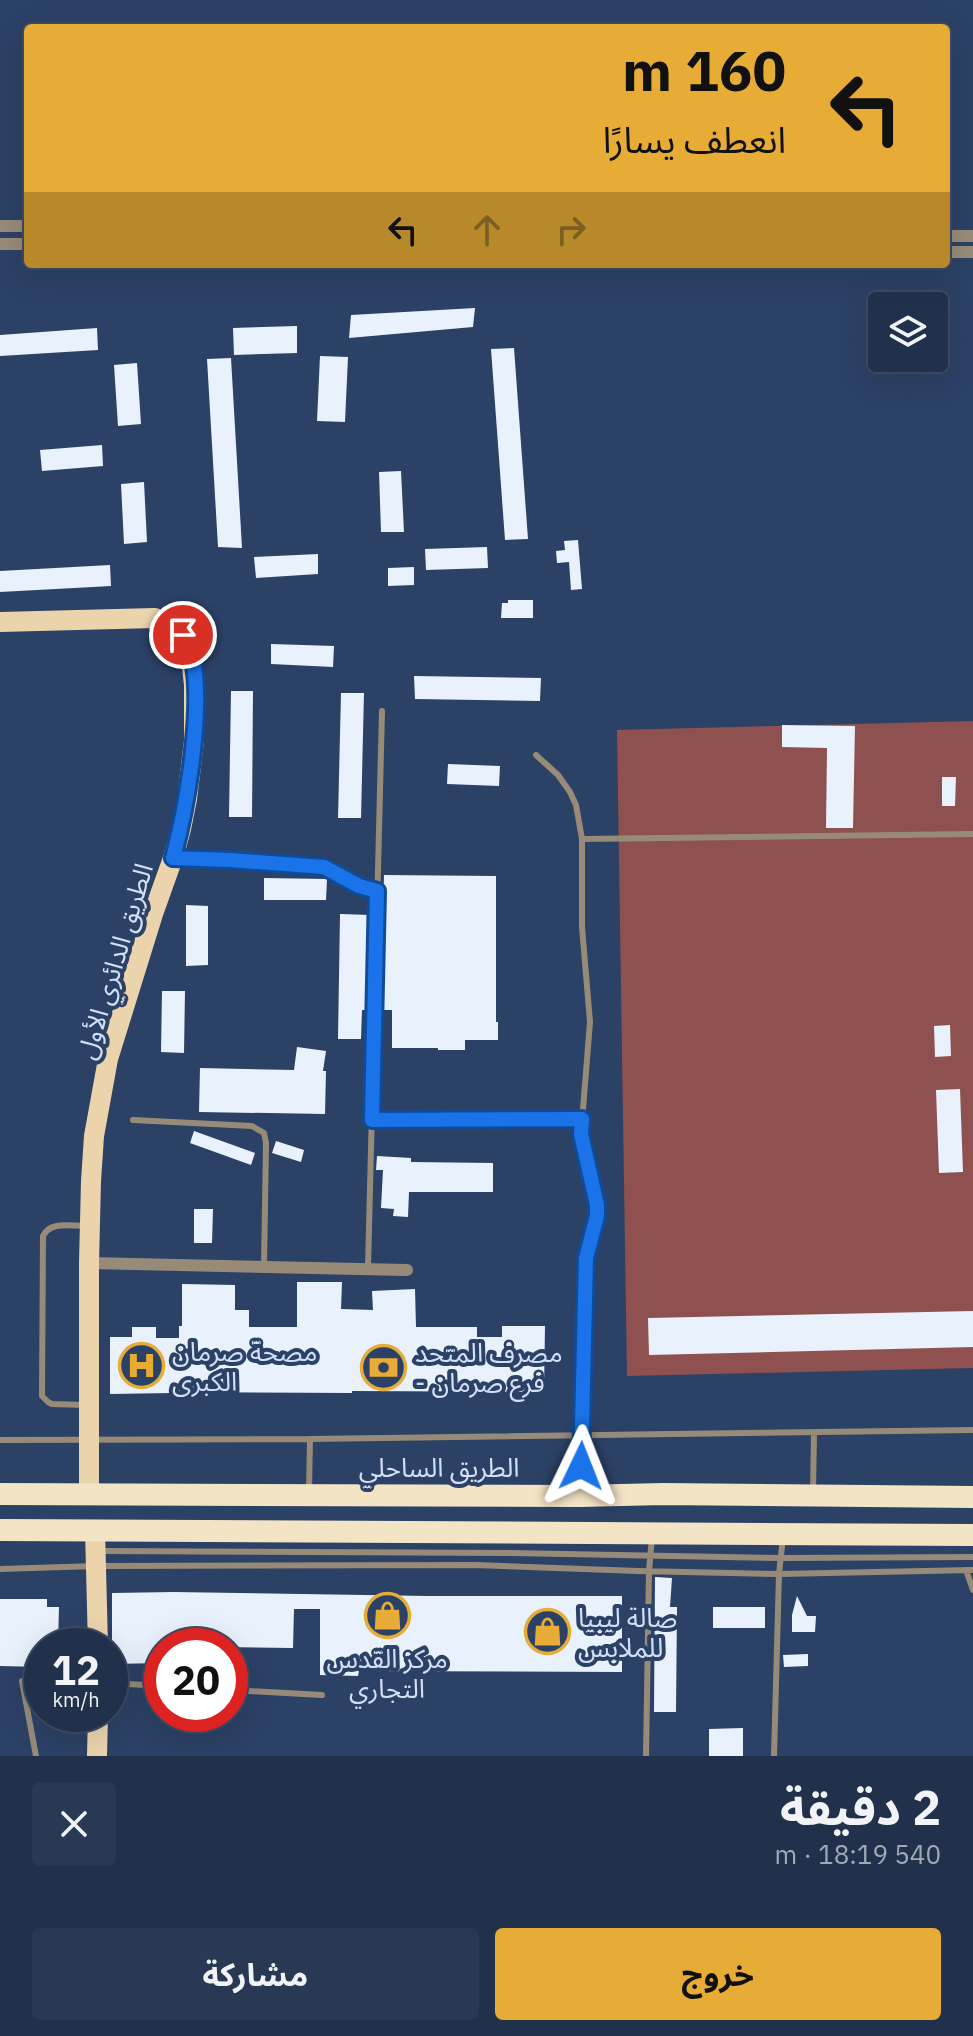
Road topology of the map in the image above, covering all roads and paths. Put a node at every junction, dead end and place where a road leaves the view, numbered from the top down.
1 (0, 226) edge
2 (24, 226) edge
3 (950, 236) edge
4 (973, 236) edge
5 (0, 244) edge
6 (24, 244) edge
7 (950, 252) edge
8 (973, 252) edge
9 (0, 622) edge
10 (382, 711) dead end
11 (536, 755) dead end
12 (973, 834) edge
13 (582, 839) junction
14 (173, 858) junction
15 (377, 891) junction
16 (582, 1119) junction
17 (133, 1120) dead end
18 (372, 1120) junction
19 (89, 1226) junction
20 (89, 1263) junction
21 (264, 1267) junction
22 (368, 1270) junction
23 (407, 1270) dead end
24 (89, 1405) junction
25 (973, 1430) edge
26 (814, 1433) junction
27 (582, 1437) junction
28 (310, 1439) junction
29 (0, 1440) edge
30 (89, 1440) junction
31 (0, 1494) edge
32 (89, 1495) junction
33 (309, 1495) junction
34 (580, 1496) junction
35 (813, 1496) junction
36 (973, 1497) edge
37 (0, 1530) edge
38 (783, 1534) junction
39 (973, 1535) edge
40 (475, 1543) junction
41 (651, 1544) junction
42 (95, 1549) junction
43 (973, 1557) edge
44 (780, 1558) junction
45 (475, 1565) junction
46 (0, 1569) edge
47 (970, 1570) edge
48 (649, 1571) junction
49 (779, 1574) junction
50 (973, 1590) edge
51 (97, 1628) edge
52 (22, 1681) dead end
53 (248, 1691) edge
54 (322, 1695) dead end
55 (98, 1732) edge
56 (36, 1756) edge
57 (97, 1756) edge
58 (646, 1756) edge
59 (774, 1756) edge

1 - 2 street
3 - 4 street
5 - 6 street
7 - 8 street
9 - 14 main road, الطريق الدائري الأول
10 - 15 lane
11 - 13 lane
12 - 13 lane
13 - 16 lane
14 - 15 lane
14 - 19 main road, الطريق الدائري الأول
15 - 18 lane
16 - 18 lane
16 - 27 lane
17 - 21 lane
18 - 22 lane
19 - 20 main road, الطريق الدائري الأول
19 - 24 lane
20 - 21 street
20 - 24 main road, الطريق الدائري الأول
21 - 22 street
22 - 23 street
24 - 30 main road, الطريق الدائري الأول
25 - 26 lane
26 - 27 lane
26 - 35 lane
27 - 28 lane
27 - 34 lane
28 - 30 lane
28 - 33 lane
29 - 30 lane
30 - 32 main road, الطريق الدائري الأول
31 - 32 highway, الطريق الساحلي
32 - 33 highway, الطريق الساحلي
33 - 34 highway, الطريق الساحلي
34 - 35 highway, الطريق الساحلي
35 - 36 highway, الطريق الساحلي
37 - 42 highway
38 - 39 highway
38 - 41 highway
38 - 44 lane
40 - 41 highway
40 - 42 highway
40 - 45 lane
41 - 44 lane
41 - 48 lane
42 - 45 lane
42 - 46 lane
42 - 51 main road
43 - 44 lane
44 - 49 lane
45 - 48 lane
47 - 49 lane
47 - 50 lane
48 - 49 lane
48 - 58 lane
49 - 59 lane
52 - 56 lane
53 - 54 lane
55 - 57 main road

